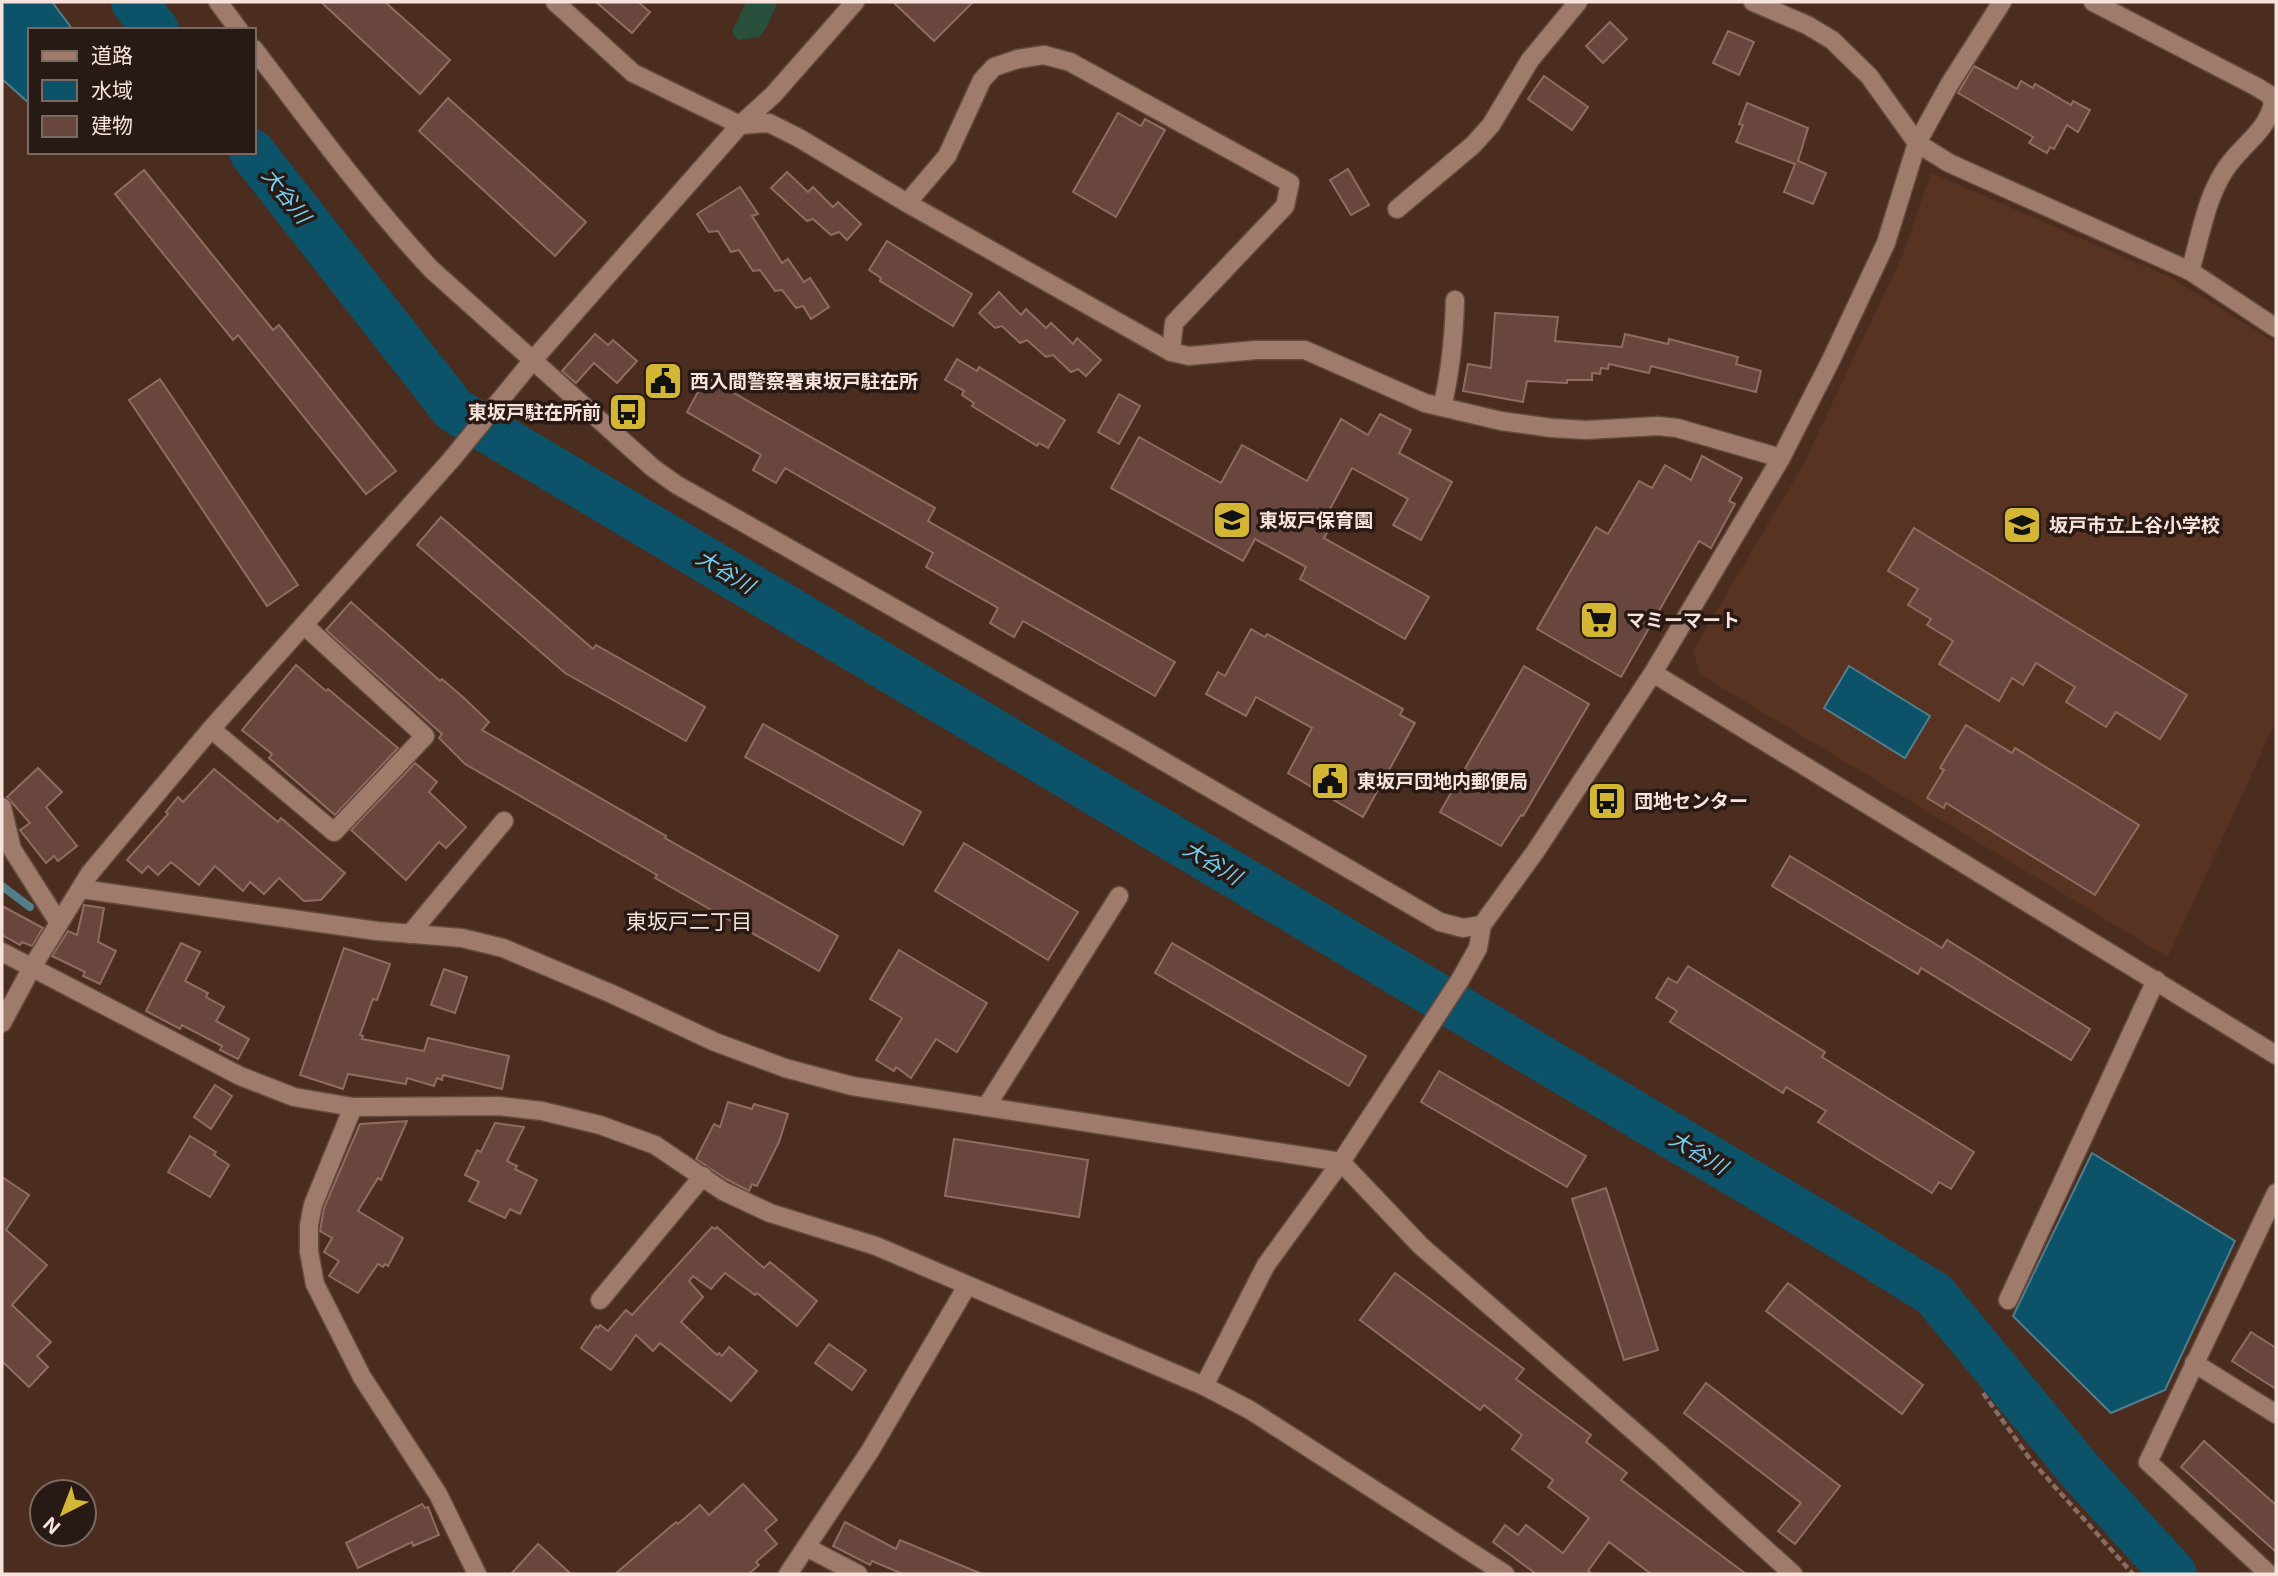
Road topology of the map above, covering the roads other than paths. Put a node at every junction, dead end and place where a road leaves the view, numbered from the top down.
1 (218, 2) edge
2 (555, 2) edge
3 (855, 2) edge
4 (1577, 2) edge
5 (1754, 2) edge
6 (2002, 2) edge
7 (2093, 2) edge
8 (238, 28) edge
9 (256, 52) edge
10 (740, 125) junction
11 (1917, 143) junction
12 (907, 203) junction
13 (1397, 209) dead end
14 (2190, 271) junction
15 (1455, 300) dead end
16 (2276, 328) edge
17 (1171, 352) junction
18 (533, 360) junction
19 (1441, 407) junction
20 (1781, 458) junction
21 (304, 625) junction
22 (1653, 673) junction
23 (211, 729) junction
24 (2, 807) edge
25 (504, 821) dead end
26 (81, 889) junction
27 (1119, 895) dead end
28 (59, 923) junction
29 (1482, 925) junction
30 (410, 934) junction
31 (2, 952) edge
32 (31, 969) junction
33 (2156, 980) junction
34 (2, 1023) edge
35 (2276, 1055) edge
36 (354, 1107) junction
37 (986, 1107) junction
38 (1341, 1162) junction
39 (703, 1176) junction
40 (2276, 1193) edge
41 (967, 1286) junction
42 (600, 1300) dead end
43 (2008, 1300) dead end
44 (2194, 1363) junction
45 (1204, 1386) junction
46 (2276, 1414) edge
47 (806, 1547) junction
48 (477, 1574) edge
49 (788, 1574) edge
50 (858, 1574) edge
51 (1505, 1574) edge
52 (1793, 1574) edge
53 (2269, 1574) edge

1 - 8 street
2 - 10 street
3 - 10 street
4 - 13 street
5 - 11 street
6 - 11 street
7 - 14 street
9 - 18 street
10 - 12 street
10 - 18 street
11 - 14 street
11 - 20 street
12 - 17 street
12 - 17 street
14 - 16 street
15 - 19 street
17 - 19 street
18 - 21 street
18 - 29 street
19 - 20 street
20 - 22 street
21 - 23 street
21 - 23 street
22 - 29 street
22 - 33 street
23 - 26 street
24 - 28 street
25 - 30 street
26 - 28 street
26 - 30 street
27 - 37 street
28 - 32 street
29 - 38 street
30 - 37 street
31 - 32 street
32 - 34 street
32 - 36 street
33 - 35 street
33 - 43 street
36 - 39 street
36 - 48 street
37 - 38 street
38 - 45 street
38 - 52 street
39 - 41 street
39 - 42 street
40 - 44 street
41 - 45 street
41 - 47 street
44 - 46 street
44 - 53 street
45 - 51 street
47 - 49 street
47 - 50 street

